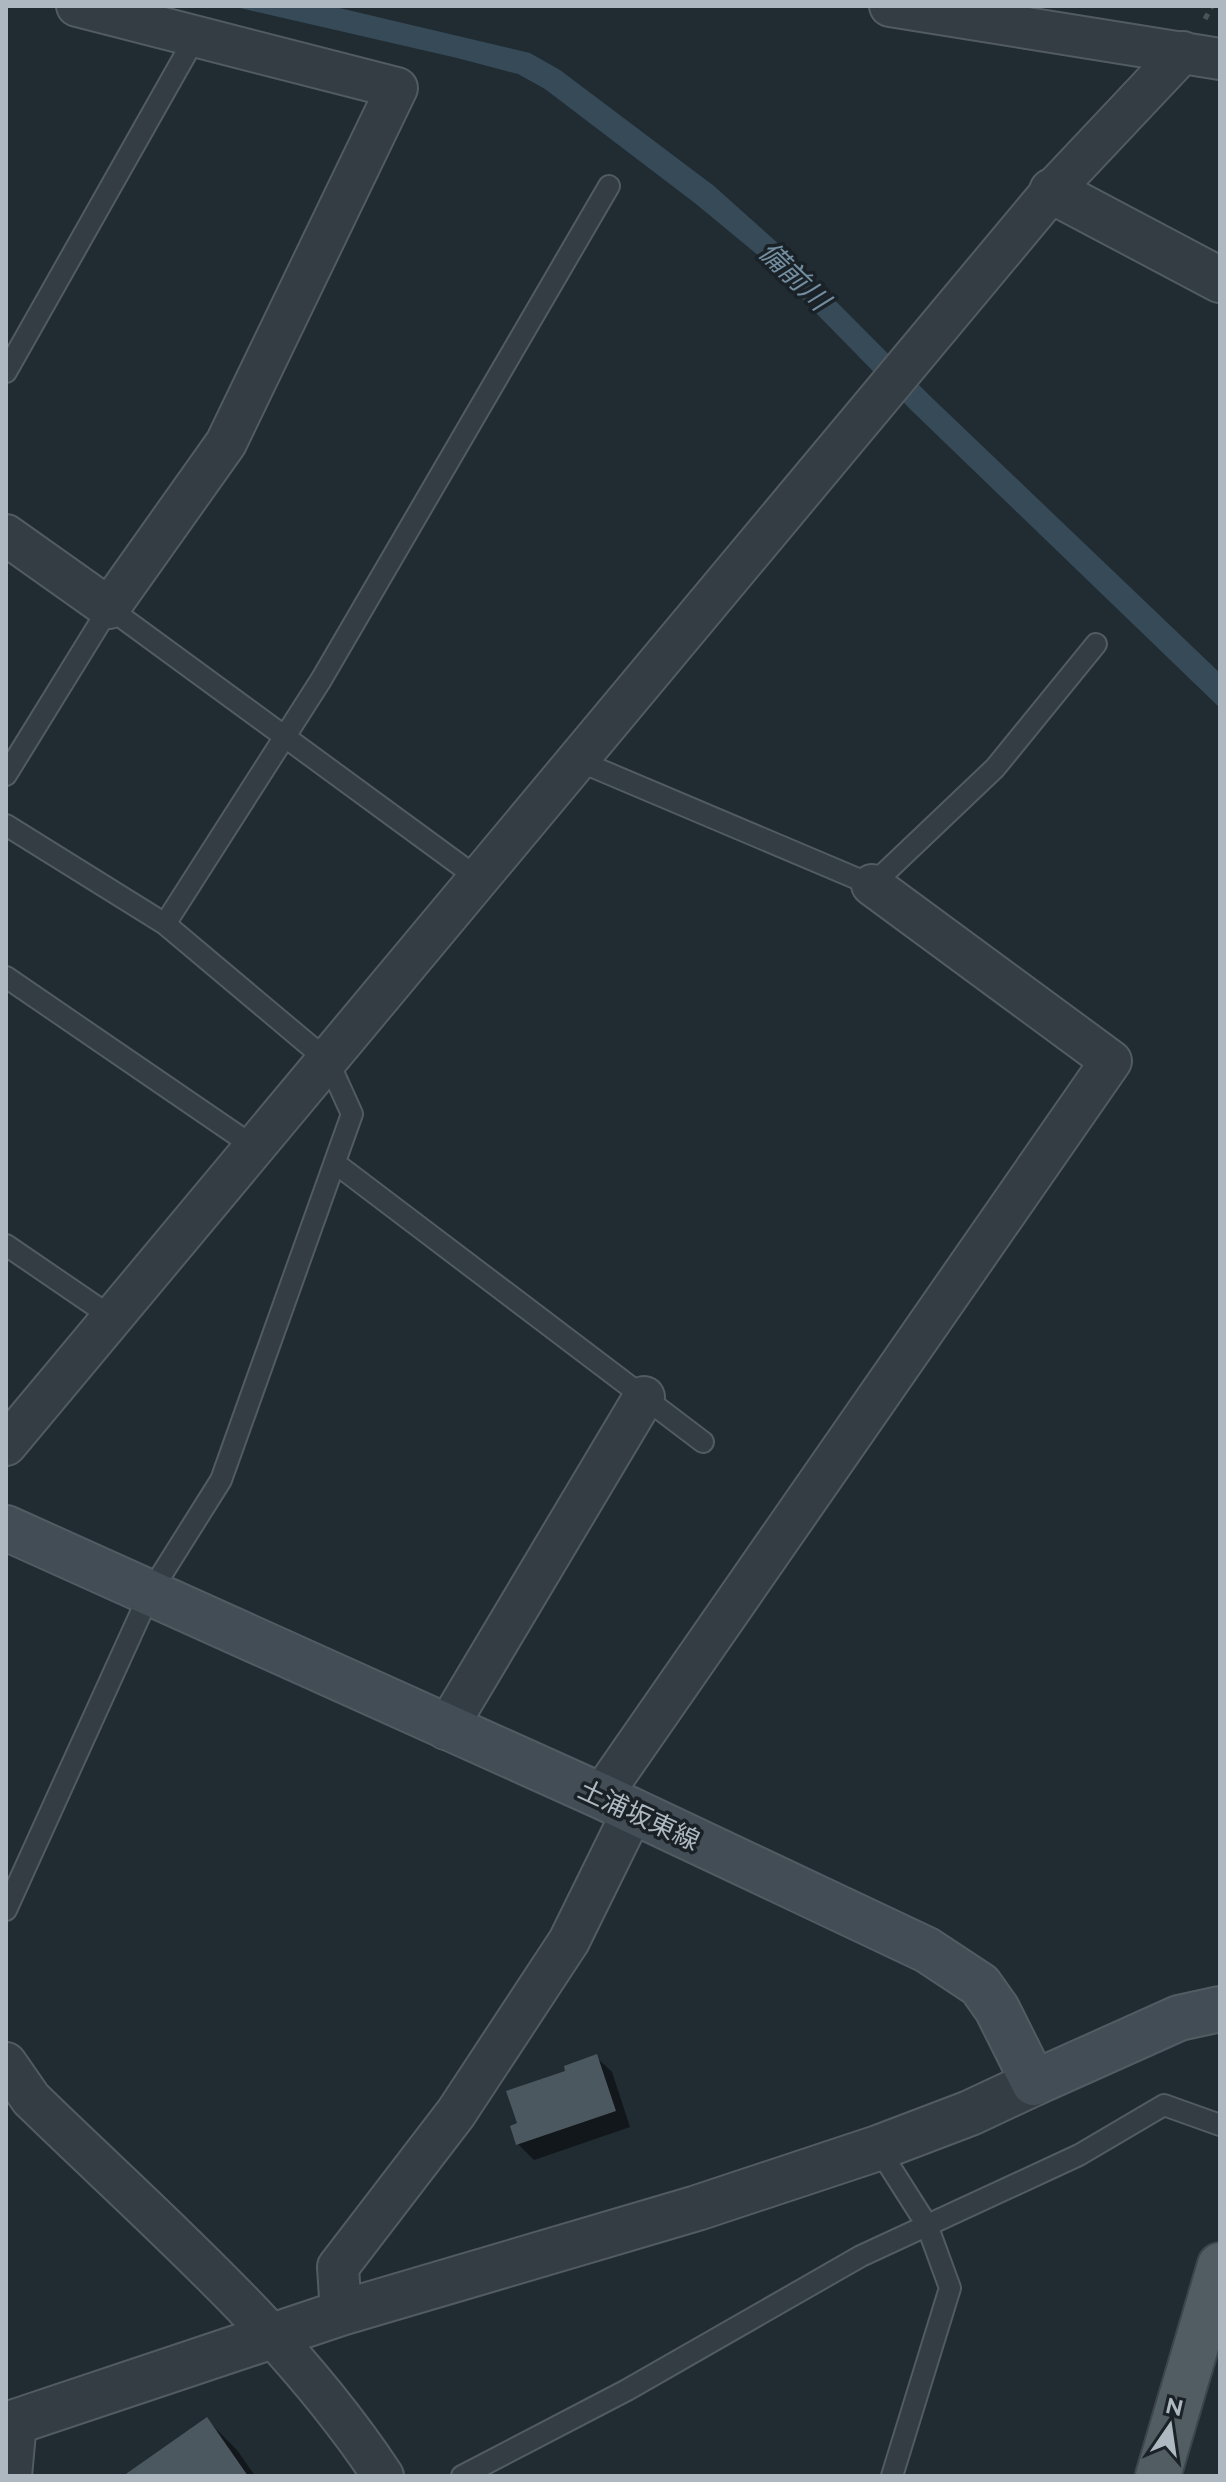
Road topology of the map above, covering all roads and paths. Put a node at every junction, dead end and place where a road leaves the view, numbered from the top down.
1 (77, 6) edge
2 (890, 6) edge
3 (196, 36) junction
4 (1202, 55) edge
5 (609, 186) dead end
6 (1052, 191) junction
7 (1220, 280) edge
8 (6, 372) edge
9 (6, 535) edge
10 (109, 608) junction
11 (1096, 644) dead end
12 (284, 737) junction
13 (579, 761) junction
14 (6, 775) edge
15 (6, 825) edge
16 (479, 879) junction
17 (872, 885) junction
18 (165, 924) junction
19 (6, 977) edge
20 (328, 1061) junction
21 (253, 1146) junction
22 (335, 1163) junction
23 (6, 1245) edge
24 (110, 1316) junction
25 (644, 1397) junction
26 (703, 1442) dead end
27 (6, 1445) edge
28 (6, 1528) edge
29 (150, 1593) junction
30 (446, 1729) junction
31 (617, 1804) junction
32 (6, 1910) edge
33 (1220, 2009) edge
34 (6, 2063) edge
35 (1034, 2083) junction
36 (1220, 2125) edge
37 (878, 2148) junction
38 (927, 2225) junction
39 (1217, 2288) edge
40 (341, 2313) junction
41 (276, 2337) junction
42 (11, 2424) edge
43 (11, 2476) edge
44 (383, 2476) edge
45 (462, 2476) edge
46 (892, 2476) edge
47 (1158, 2476) edge

1 - 3 street
2 - 4 street
3 - 8 lane
3 - 10 street
4 - 6 street
5 - 12 lane
6 - 7 street
6 - 13 street
9 - 10 street
10 - 12 lane
10 - 14 lane
11 - 17 lane
12 - 16 lane
12 - 18 lane
13 - 16 street
13 - 17 lane
15 - 18 lane
16 - 20 street
17 - 31 street
18 - 20 lane
19 - 21 lane
20 - 21 street
20 - 22 lane
21 - 24 street
22 - 25 lane
22 - 29 lane
23 - 24 lane
24 - 27 street
25 - 26 lane
25 - 30 street
28 - 29 main road, 土浦坂東線
29 - 30 main road, 土浦坂東線
29 - 32 lane
30 - 31 main road, 土浦坂東線
31 - 35 main road, 土浦坂東線
31 - 40 street
33 - 35 main road
34 - 41 street
35 - 37 street
36 - 38 lane
37 - 38 lane
37 - 40 street
38 - 45 lane
38 - 46 lane
39 - 47 main road
40 - 41 street
41 - 42 street
41 - 44 street
42 - 43 street

